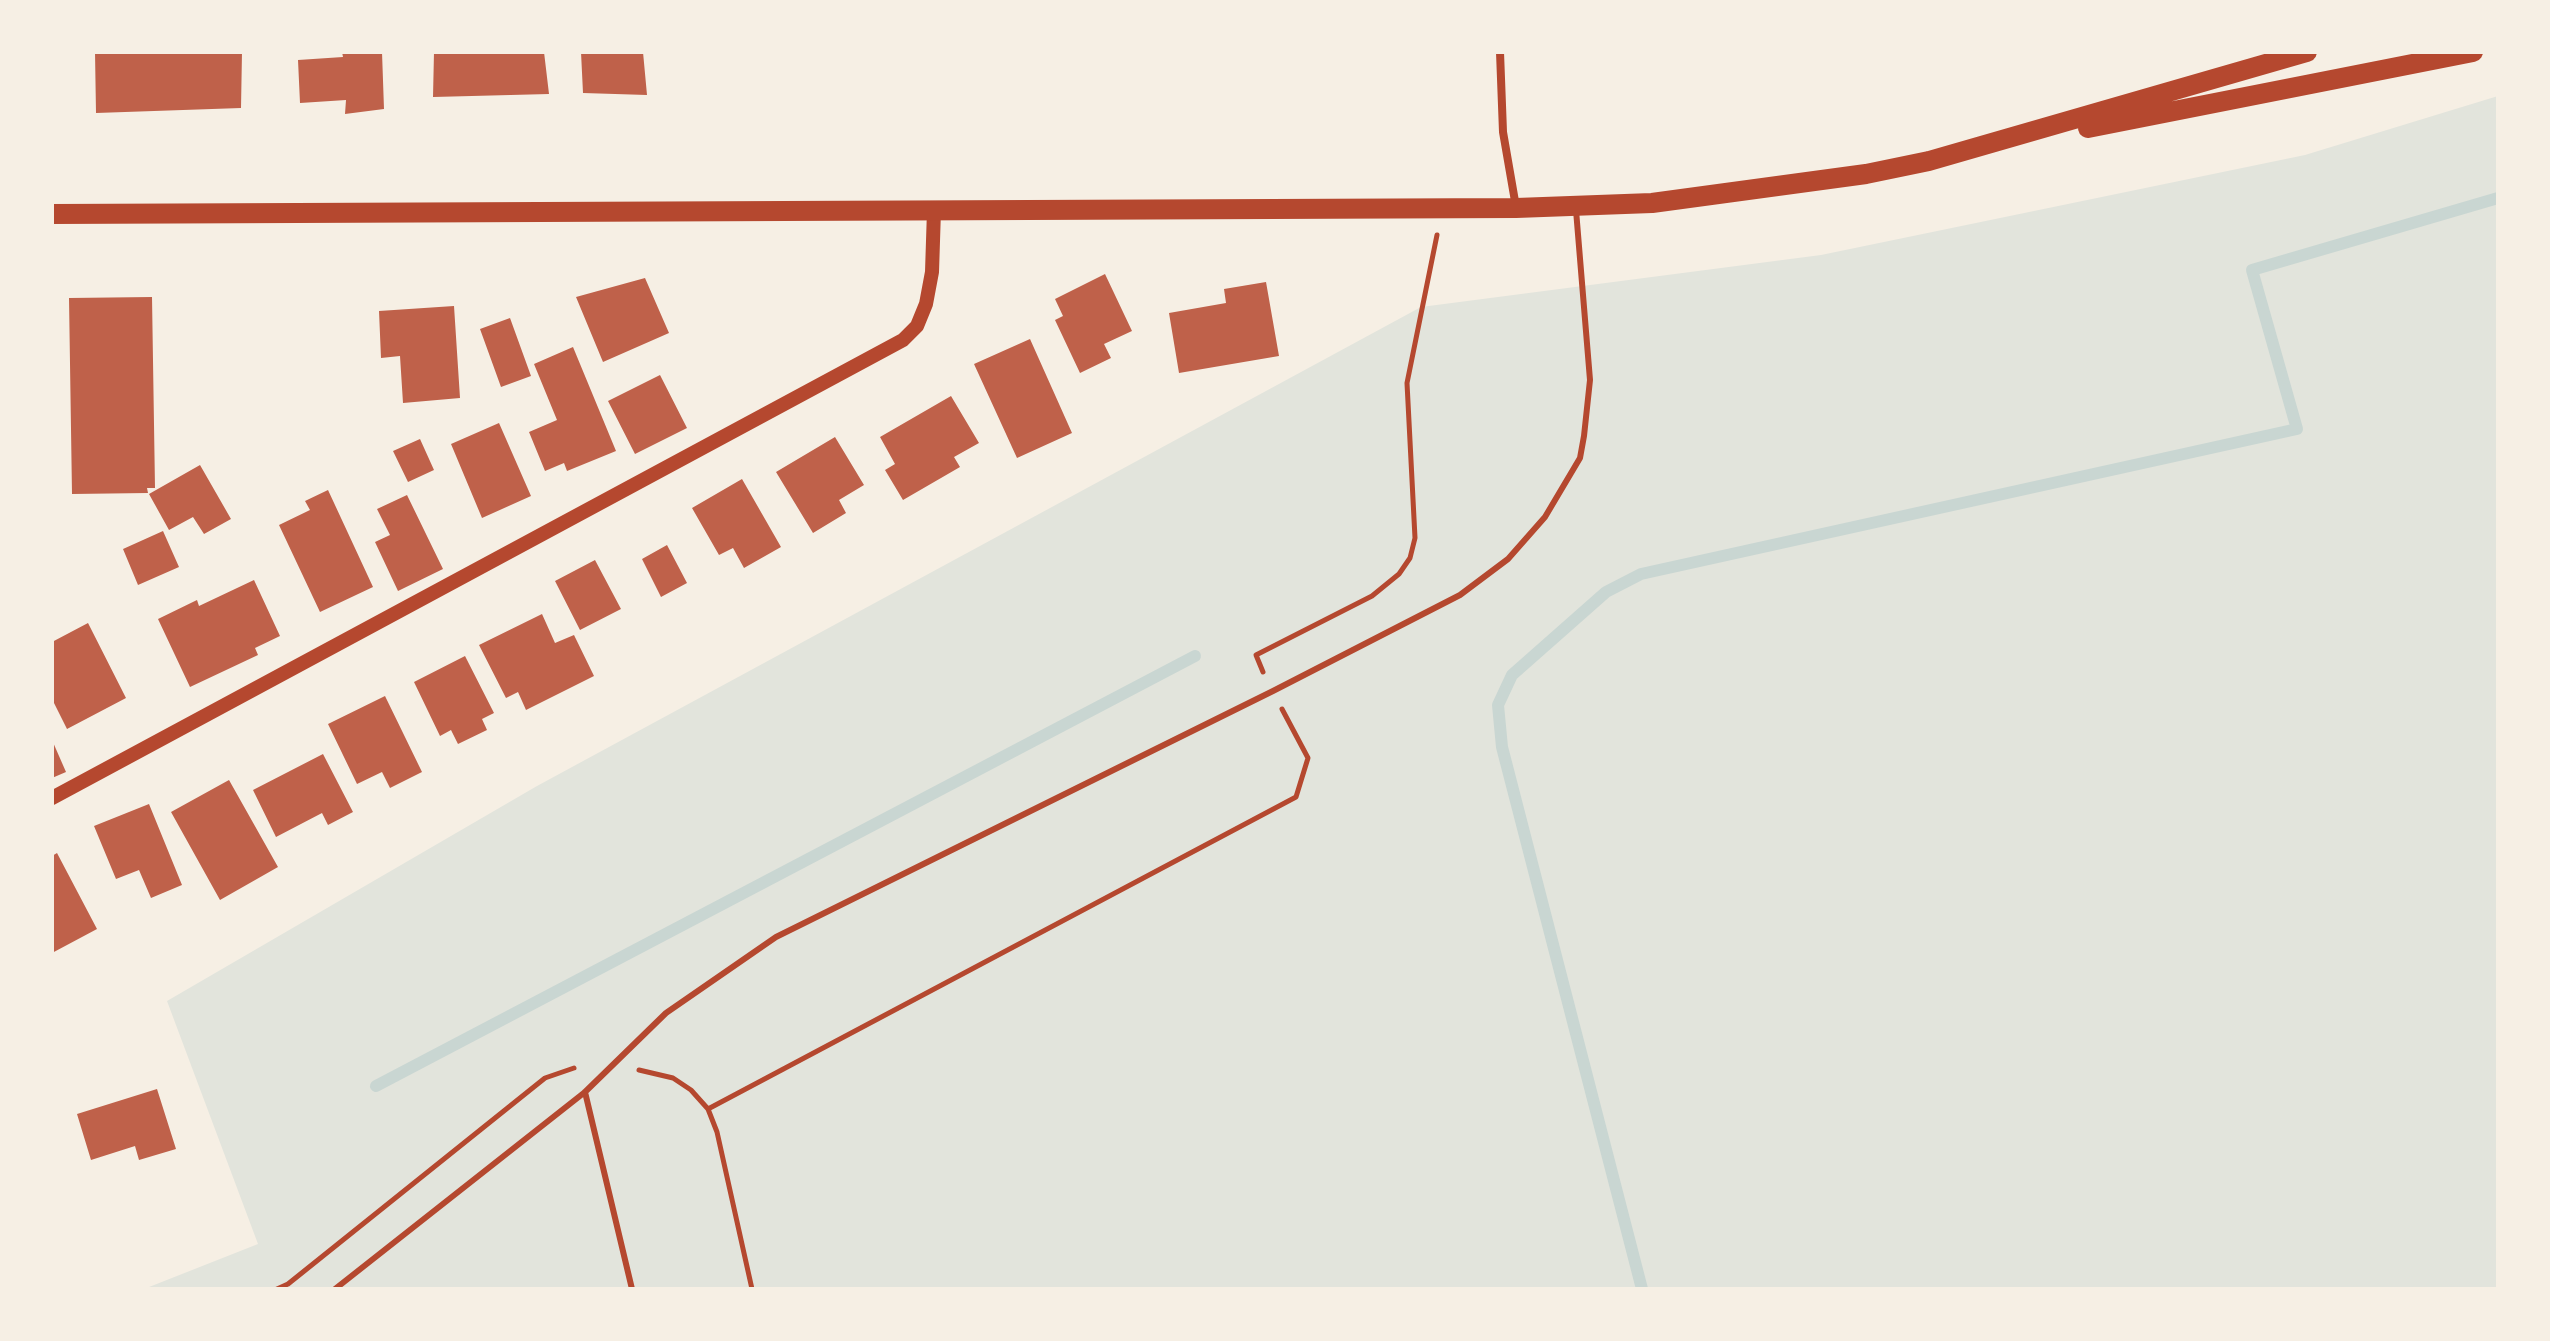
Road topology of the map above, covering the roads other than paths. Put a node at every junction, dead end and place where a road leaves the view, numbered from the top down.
1 (1500, 52) edge
2 (2307, 52) edge
3 (2473, 52) edge
4 (1963, 152) junction
5 (1576, 207) junction
6 (1516, 208) junction
7 (934, 210) junction
8 (52, 214) edge
9 (52, 798) edge
10 (585, 1092) junction
11 (335, 1289) edge
12 (632, 1289) edge

1 - 6 street
2 - 4 main road
3 - 4 main road
4 - 5 main road
5 - 6 main road
5 - 10 lane
6 - 7 main road
7 - 8 main road
7 - 9 street
10 - 11 lane
10 - 12 lane

